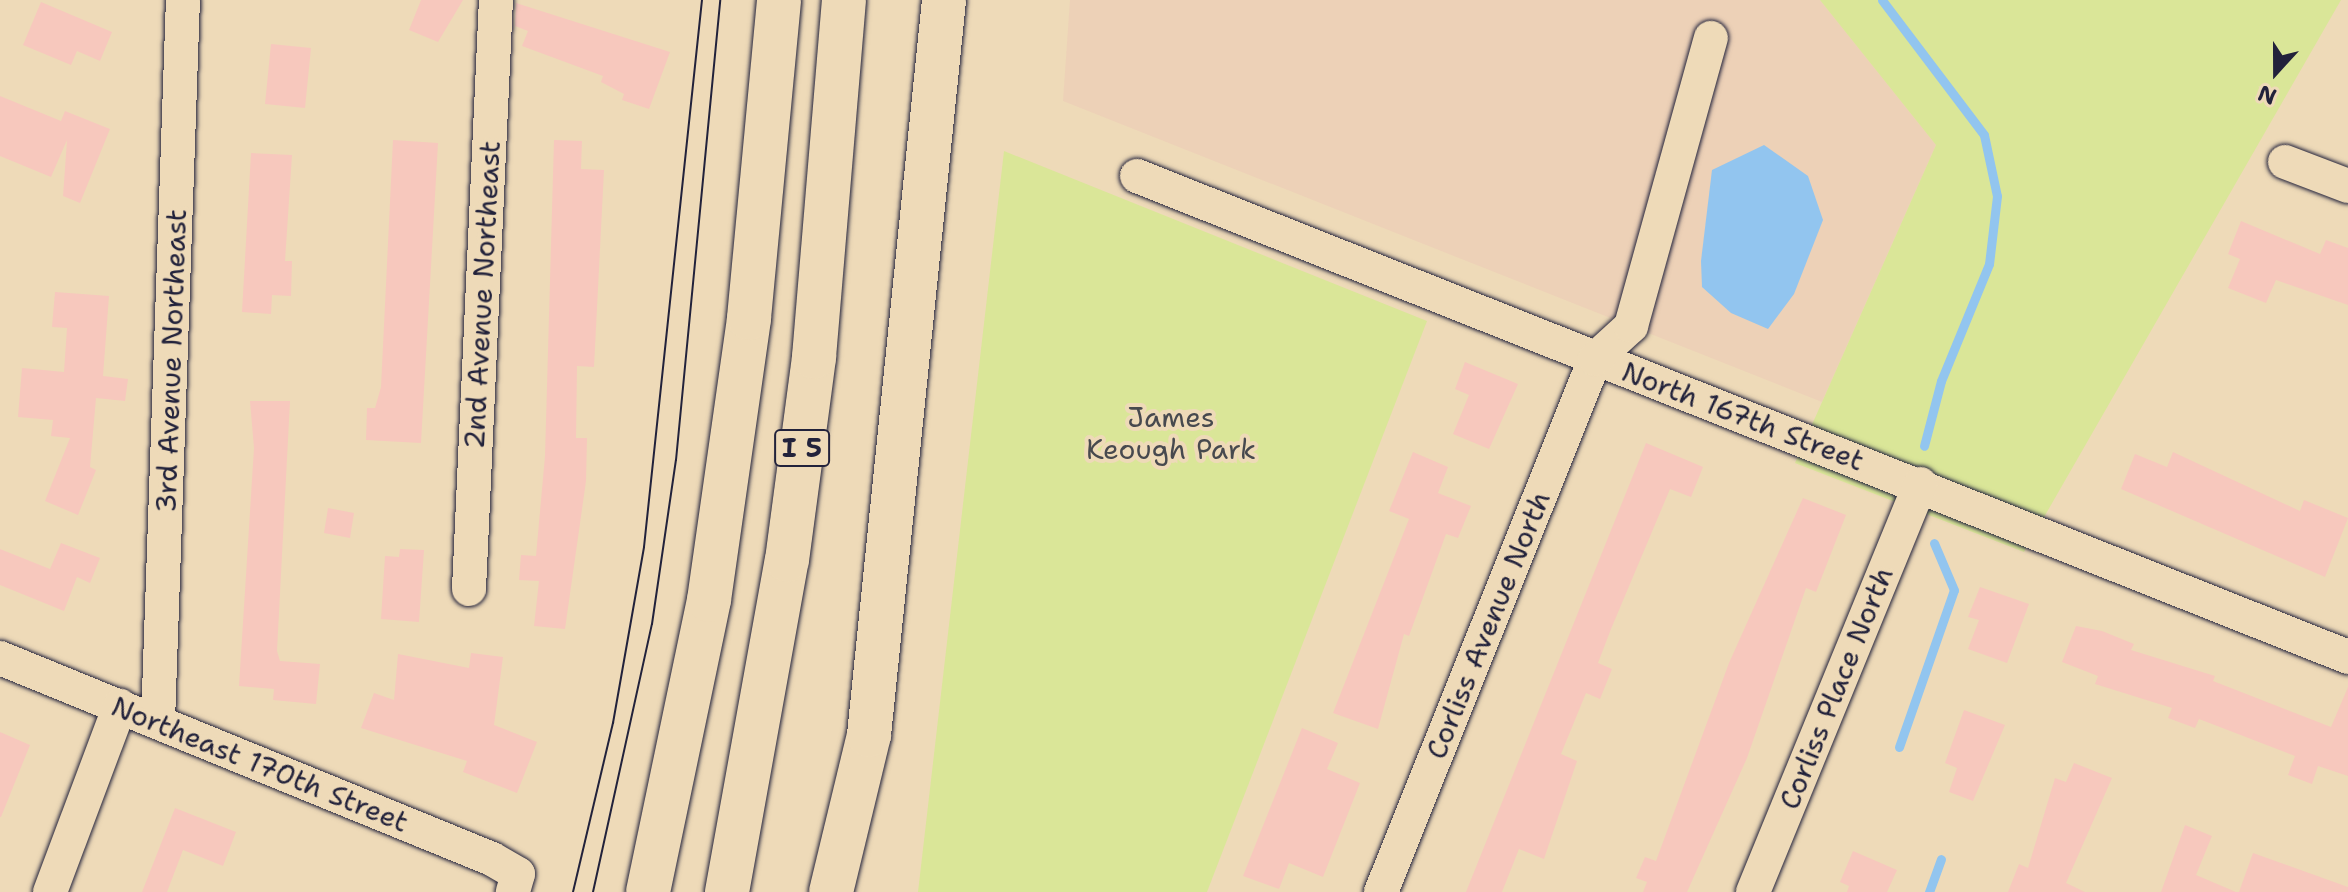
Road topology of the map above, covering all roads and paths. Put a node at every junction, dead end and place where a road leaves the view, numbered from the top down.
1 (183, 0) edge
2 (496, 0) edge
3 (779, 0) edge
4 (844, 0) edge
5 (944, 0) edge
6 (1711, 38) dead end
7 (2285, 162) dead end
8 (1137, 176) dead end
9 (2348, 186) edge
10 (1595, 359) junction
11 (1920, 484) junction
12 (469, 589) dead end
13 (2348, 657) edge
14 (0, 658) edge
15 (120, 706) junction
16 (158, 722) junction
17 (516, 883) edge
18 (50, 892) edge
19 (648, 892) edge
20 (727, 892) edge
21 (831, 892) edge
22 (1381, 892) edge
23 (1753, 892) edge

1 - 16 street, 3rd Avenue Northeast
2 - 12 street, 2nd Avenue Northeast
3 - 19 highway
4 - 20 highway, I 5
5 - 21 highway
6 - 10 street
7 - 9 street
8 - 10 street, North 167th Street
10 - 11 street, North 167th Street
10 - 22 street, Corliss Avenue North
11 - 13 street, North 167th Street
11 - 23 street, Corliss Place North
14 - 15 street, Northeast 170th Street
15 - 16 street, Northeast 170th Street
15 - 18 street
16 - 17 street, Northeast 170th Street

